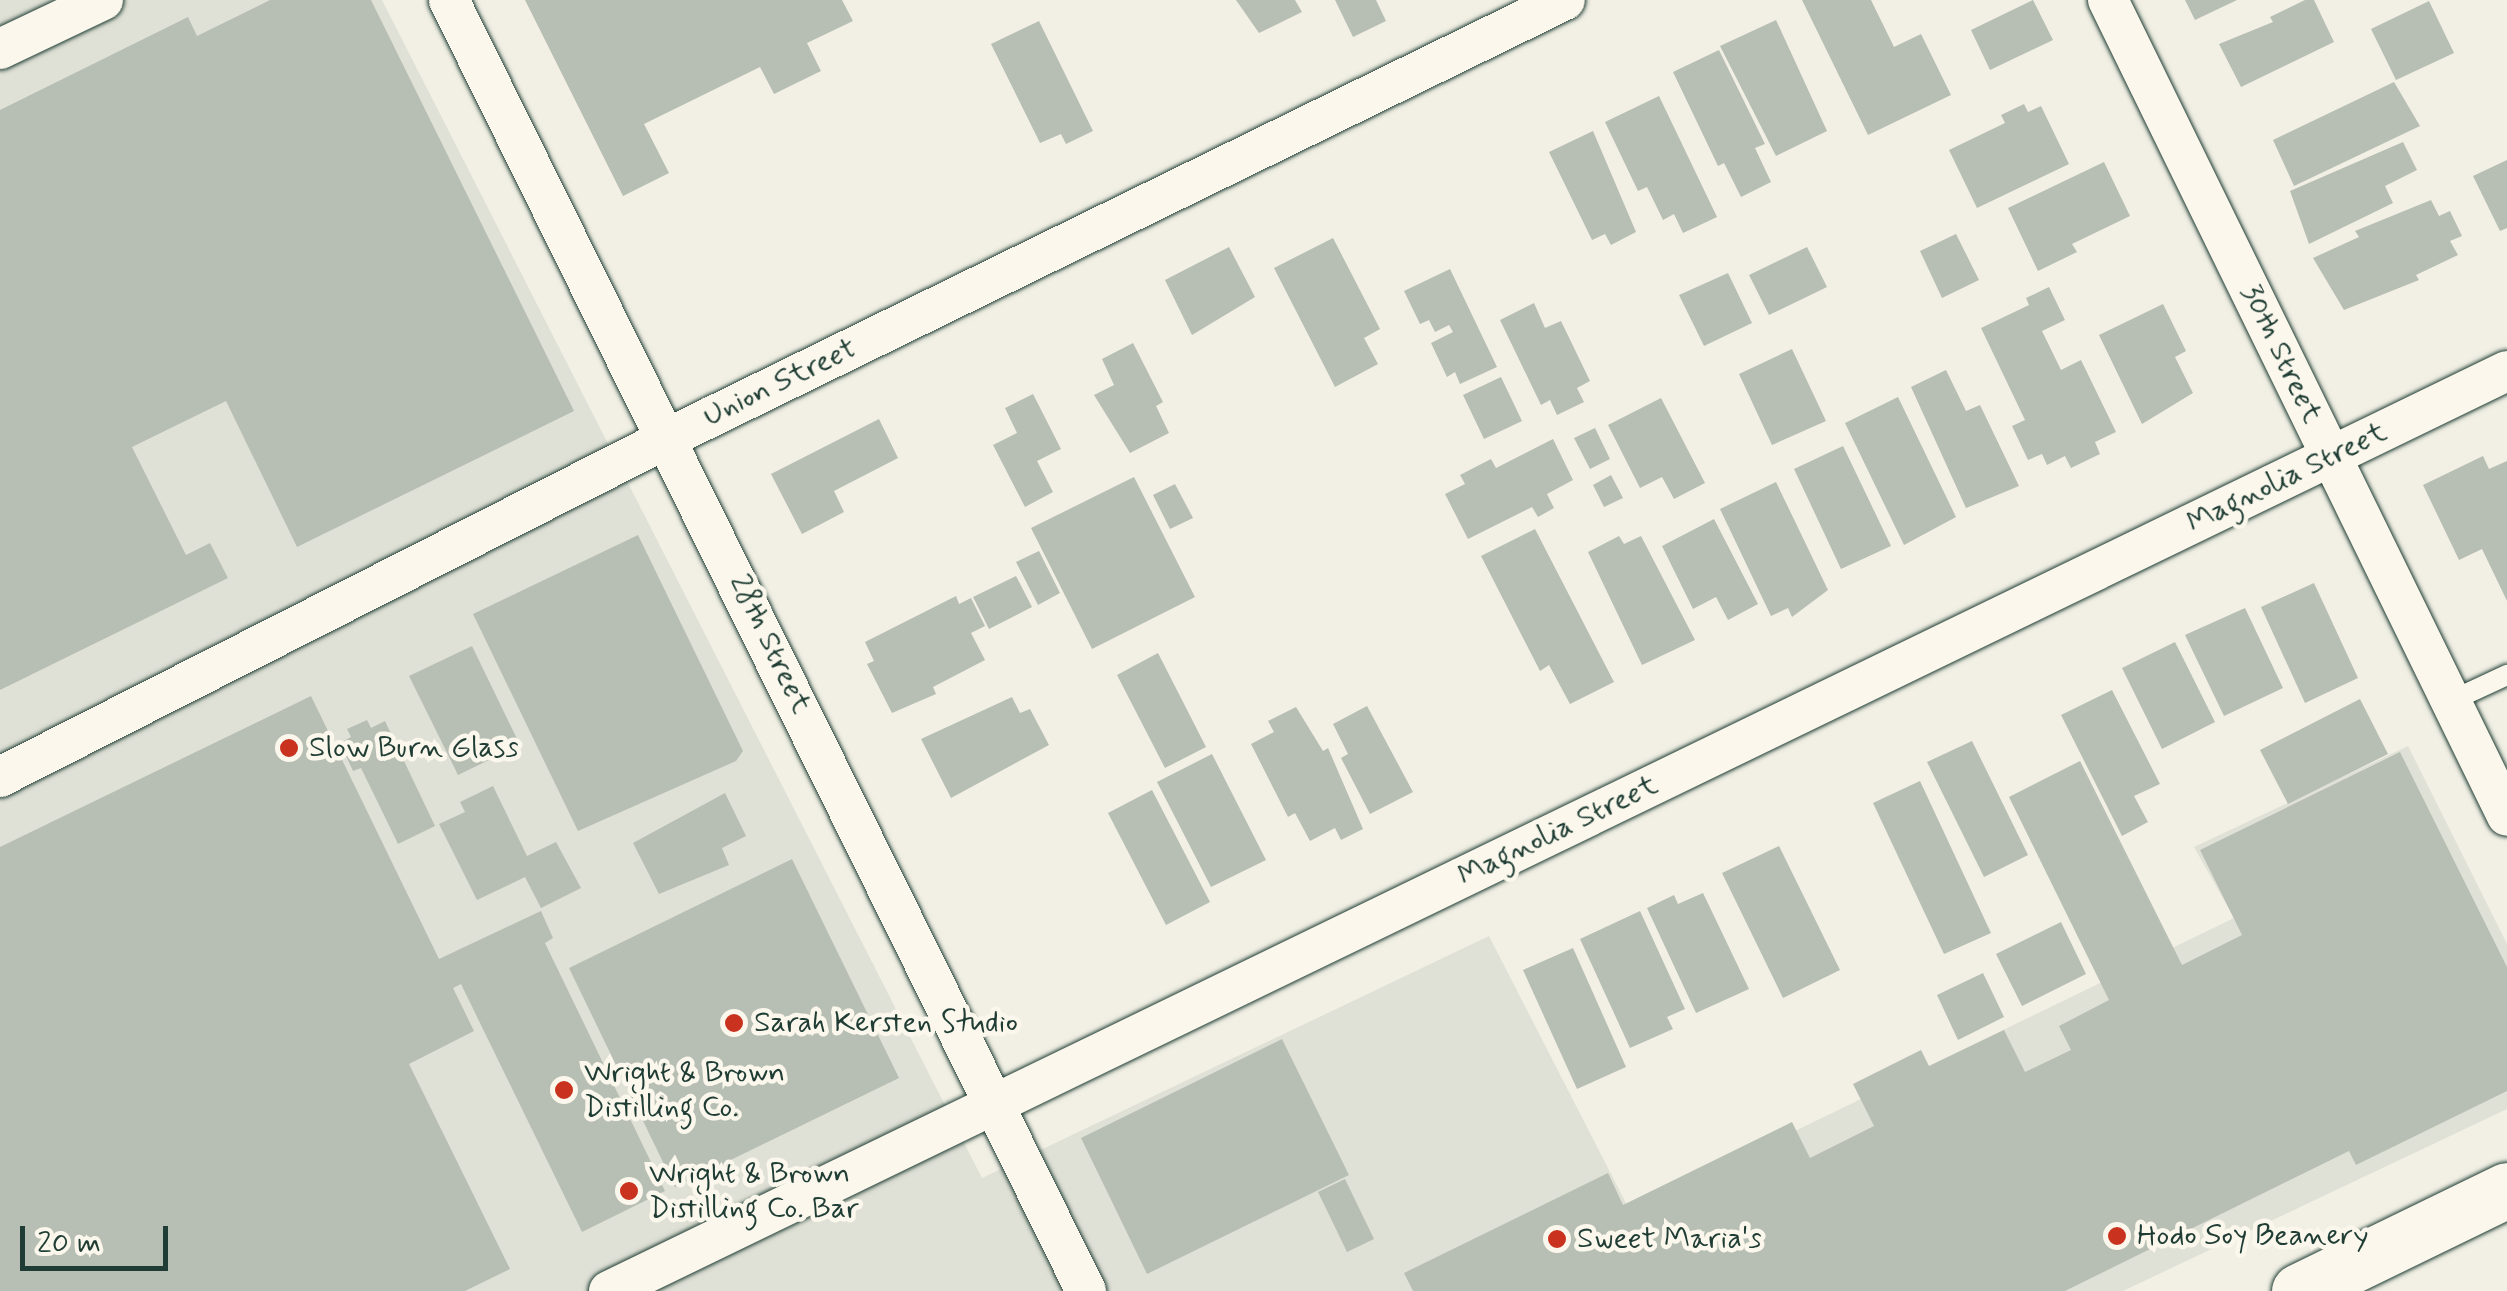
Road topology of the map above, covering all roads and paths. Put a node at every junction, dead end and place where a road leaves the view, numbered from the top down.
1 (103, 0) edge
2 (448, 0) edge
3 (1565, 0) edge
4 (2108, 0) edge
5 (0, 49) edge
6 (2507, 371) edge
7 (668, 438) junction
8 (2332, 456) junction
9 (2507, 674) edge
10 (2451, 701) junction
11 (0, 777) edge
12 (2507, 816) edge
13 (995, 1103) junction
14 (2507, 1190) edge
15 (609, 1291) edge
16 (1086, 1291) edge
17 (2299, 1291) edge

1 - 5 street
2 - 7 street, 28th Street
3 - 7 street, Union Street
4 - 8 street, 30th Street
6 - 8 street, Magnolia Street
7 - 11 street, Union Street
7 - 13 street, 28th Street
8 - 10 street, 30th Street
8 - 13 street, Magnolia Street
9 - 10 lane
10 - 12 street, 30th Street
13 - 15 street, Magnolia Street
13 - 16 street, 28th Street
14 - 17 main road

